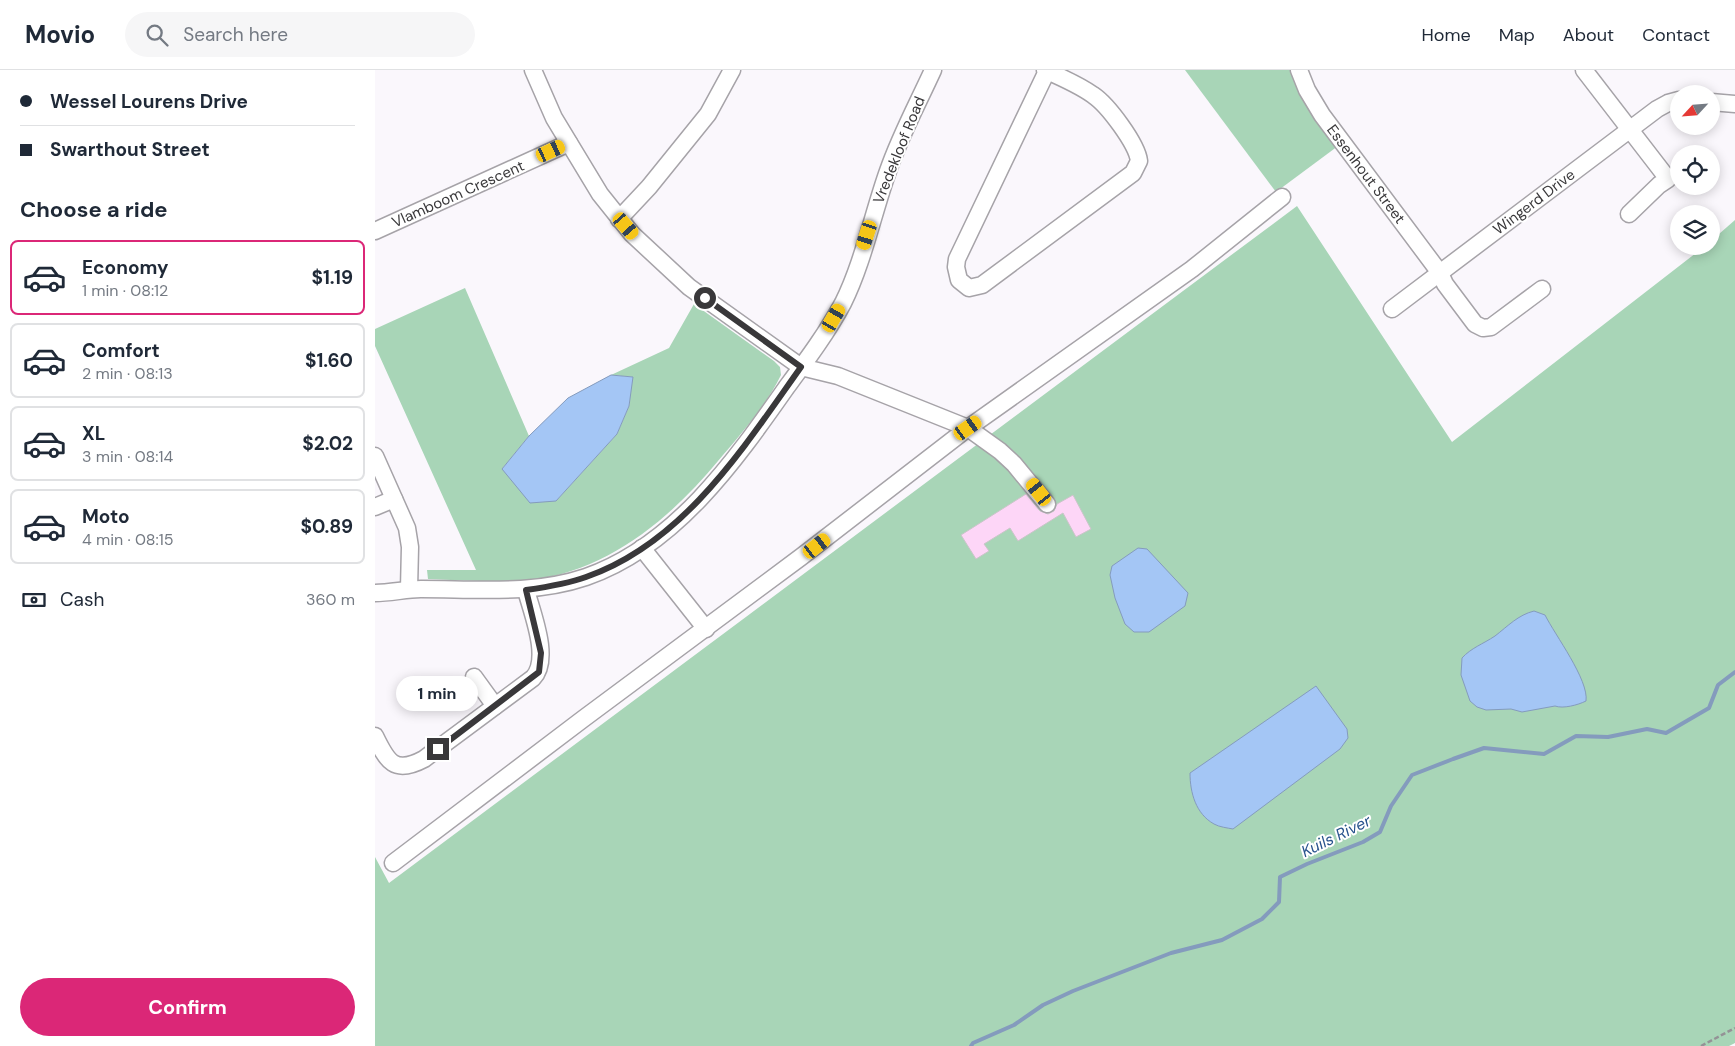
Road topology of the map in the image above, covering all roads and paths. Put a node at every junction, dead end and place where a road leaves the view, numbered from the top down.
1 (533, 70) edge
2 (732, 70) edge
3 (933, 70) edge
4 (1299, 70) edge
5 (1585, 70) edge
6 (1046, 71) edge
7 (1670, 103) edge
8 (1720, 103) edge
9 (1735, 104) edge
10 (1630, 130) junction
11 (569, 143) junction
12 (1670, 173) edge
13 (1670, 178) edge
14 (1283, 196) dead end
15 (1629, 214) dead end
16 (619, 219) junction
17 (375, 231) edge
18 (1439, 273) junction
19 (1542, 289) dead end
20 (1392, 309) dead end
21 (801, 367) junction
22 (968, 428) junction
23 (375, 456) edge
24 (394, 499) junction
25 (1047, 504) dead end
26 (375, 507) edge
27 (642, 548) junction
28 (409, 589) junction
29 (526, 590) junction
30 (379, 594) edge
31 (706, 629) junction
32 (474, 677) dead end
33 (495, 706) junction
34 (375, 736) edge
35 (393, 863) dead end
36 (1735, 1028) edge
37 (1701, 1046) edge

1 - 11 street
2 - 16 street
3 - 21 street, Vredekloof Road
4 - 18 street, Essenhout Street
5 - 10 street
6 - 6 street
7 - 10 street, Wingerd Drive
8 - 9 street
10 - 12 street
10 - 18 street, Wingerd Drive
11 - 16 street
11 - 17 street, Vlamboom Crescent
13 - 15 street
14 - 22 street
16 - 21 street
18 - 19 street, Essenhout Street
18 - 20 street, Wingerd Drive
21 - 22 street
21 - 27 street, Vredekloof Road
22 - 25 street
22 - 31 street
23 - 24 street
24 - 26 street
24 - 28 street
27 - 29 street, Vredekloof Road
27 - 31 street
28 - 29 street, Vredekloof Road
28 - 30 street, Vredekloof Road
29 - 33 street
31 - 35 street
32 - 33 street
33 - 34 street
36 - 37 path

